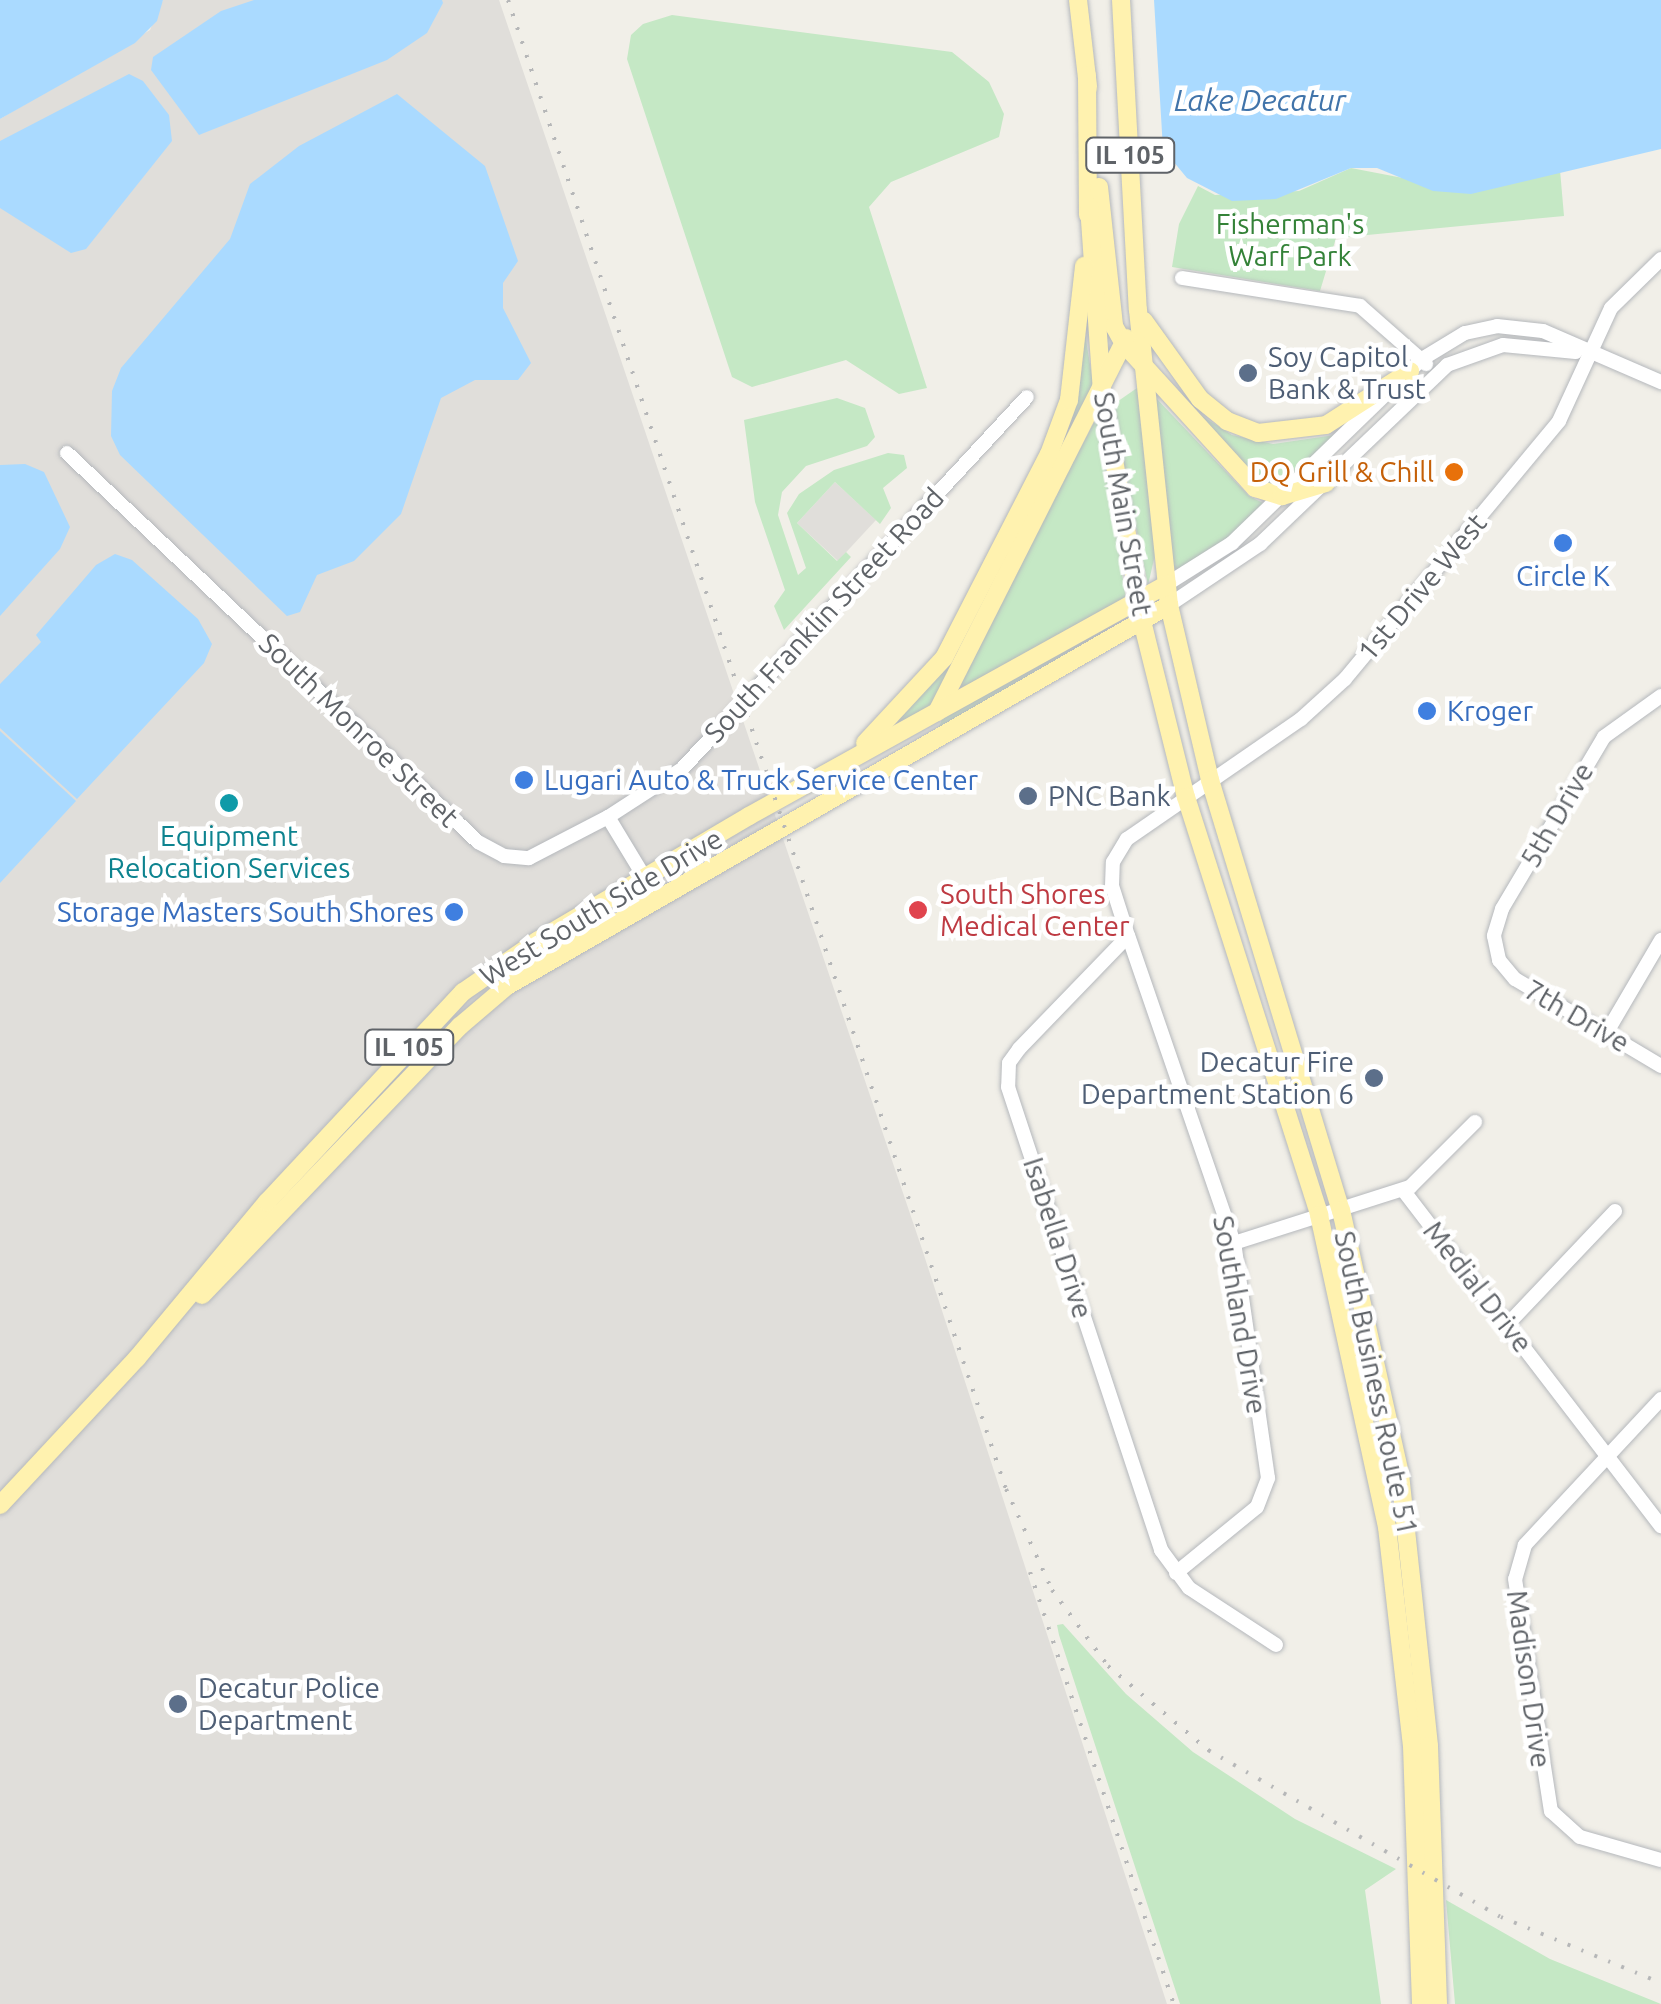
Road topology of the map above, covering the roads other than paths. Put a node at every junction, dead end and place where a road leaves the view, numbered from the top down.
1 (1078, 0) edge
2 (1121, 0) edge
3 (1086, 76) junction
4 (1089, 206) junction
5 (1661, 259) edge
6 (1182, 278) dead end
7 (1138, 310) junction
8 (1124, 344) junction
9 (1592, 354) junction
10 (1416, 365) junction
11 (1146, 368) junction
12 (1435, 374) junction
13 (1661, 382) edge
14 (1102, 391) junction
15 (1027, 396) dead end
16 (68, 453) dead end
17 (1326, 482) junction
18 (1282, 496) junction
19 (1168, 584) junction
20 (1138, 600) junction
21 (1169, 605) junction
22 (1142, 621) junction
23 (1661, 696) edge
24 (938, 711) junction
25 (896, 763) junction
26 (1210, 780) junction
27 (794, 792) junction
28 (1186, 797) junction
29 (608, 817) junction
30 (645, 878) junction
31 (657, 898) junction
32 (1128, 936) junction
33 (1661, 940) edge
34 (1500, 960) joint
35 (1606, 1032) junction
36 (1661, 1066) edge
37 (1475, 1122) dead end
38 (1403, 1190) junction
39 (1340, 1210) junction
40 (1615, 1211) dead end
41 (1320, 1215) junction
42 (1234, 1244) junction
43 (1507, 1325) junction
44 (137, 1358) junction
45 (1661, 1399) edge
46 (1607, 1457) junction
47 (0, 1505) edge
48 (1661, 1526) edge
49 (1176, 1573) junction
50 (1276, 1645) dead end
51 (1661, 1860) edge
52 (1421, 2004) edge
53 (1438, 2004) edge

1 - 3 main road, IL 105
2 - 7 main road, IL 105
3 - 4 main road, IL 105
3 - 8 main road
4 - 14 main road, South Main Street
4 - 27 main road, IL 105
5 - 9 street, 1st Drive West
6 - 10 street
7 - 8 main road, IL 105
7 - 10 main road
7 - 11 main road, South Main Street
8 - 11 main road
8 - 14 main road, IL 105
9 - 10 street
9 - 12 street
9 - 13 street
9 - 26 street, 1st Drive West
10 - 12 street
10 - 18 street
11 - 18 main road
11 - 19 main road, South Main Street
12 - 17 street
14 - 20 main road, South Main Street
14 - 24 main road, IL 105
15 - 29 street, South Franklin Street Road
16 - 29 street, South Monroe Street
17 - 18 main road
17 - 21 street
18 - 19 street
19 - 20 main road, West South Side Drive
19 - 21 main road, South Main Street
20 - 22 main road, South Main Street
20 - 24 main road, West South Side Drive
21 - 22 main road
21 - 26 main road, South Main Street
22 - 25 main road, West South Side Drive
22 - 28 main road, South Main Street
23 - 34 street, 5th Drive
24 - 25 main road, IL 105
24 - 27 main road, West South Side Drive
25 - 31 main road, West South Side Drive / IL 105
26 - 28 street, Southland Drive
26 - 39 main road, South Business Route 51
27 - 30 main road, West South Side Drive / IL 105
28 - 32 street, Southland Drive
28 - 41 main road, South Business Route 51
29 - 30 street
30 - 31 street
30 - 44 main road, West South Side Drive / IL 105
31 - 44 main road, West South Side Drive / IL 105
32 - 42 street, Southland Drive
32 - 49 street, Isabella Drive
33 - 35 street
34 - 35 street, 7th Drive
35 - 36 street, 7th Drive
37 - 38 street
38 - 39 street
38 - 43 street, Medial Drive
39 - 41 street
39 - 53 main road, South Business Route 51
40 - 43 street
41 - 42 street
41 - 52 main road, South Business Route 51
42 - 49 street, Southland Drive
43 - 46 street, Medial Drive
44 - 47 main road, West South Side Drive / IL 105
45 - 46 street, Madison Drive
46 - 48 street, Medial Drive
46 - 51 street, Madison Drive
49 - 50 street

